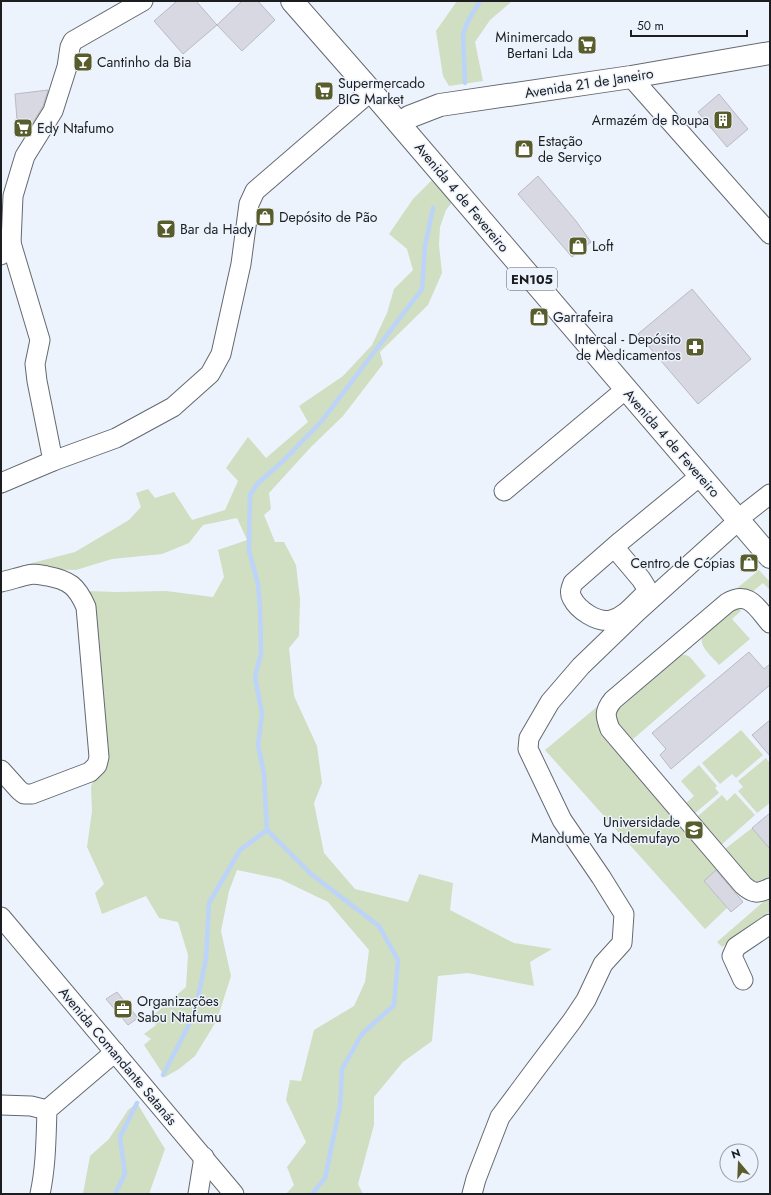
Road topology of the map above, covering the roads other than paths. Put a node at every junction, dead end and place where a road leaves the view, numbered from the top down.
1 (143, 1) edge
2 (292, 1) edge
3 (309, 1) edge
4 (770, 53) edge
5 (631, 77) junction
6 (371, 90) junction
7 (409, 118) junction
8 (770, 234) edge
9 (6, 249) edge
10 (626, 389) junction
11 (53, 461) junction
12 (700, 476) junction
13 (1, 483) edge
14 (504, 491) dead end
15 (770, 494) edge
16 (743, 516) junction
17 (770, 540) edge
18 (614, 547) dead end
19 (770, 557) edge
20 (1, 582) edge
21 (770, 623) edge
22 (1, 770) edge
23 (770, 888) edge
24 (1, 917) edge
25 (770, 924) edge
26 (743, 980) dead end
27 (115, 1052) junction
28 (1, 1104) edge
29 (47, 1110) junction
30 (204, 1157) junction
31 (40, 1194) edge
32 (198, 1194) edge
33 (234, 1194) edge
34 (472, 1194) edge

1 - 9 street
2 - 6 main road, Avenida 4 de Fevereiro / EN105
3 - 7 main road, Avenida 4 de Fevereiro / EN105
4 - 5 main road, Avenida 21 de Janeiro
5 - 7 main road, Avenida 21 de Janeiro
5 - 8 street
6 - 10 main road, Avenida 4 de Fevereiro / EN105
6 - 11 street
7 - 16 main road, Avenida 4 de Fevereiro / EN105
9 - 11 street
10 - 12 main road, Avenida 4 de Fevereiro / EN105
10 - 14 street
11 - 13 street
12 - 16 main road, Avenida 4 de Fevereiro / EN105
12 - 18 street
15 - 16 street
16 - 17 main road, Avenida 4 de Fevereiro / EN105
16 - 19 main road, Avenida 4 de Fevereiro / EN105
16 - 34 street
20 - 22 street
21 - 23 street
24 - 27 street, Avenida Comandante Satanás
25 - 26 street
27 - 29 street
27 - 30 street, Avenida Comandante Satanás
28 - 29 street
29 - 31 street
30 - 32 street
30 - 33 street, Avenida Comandante Satanás

